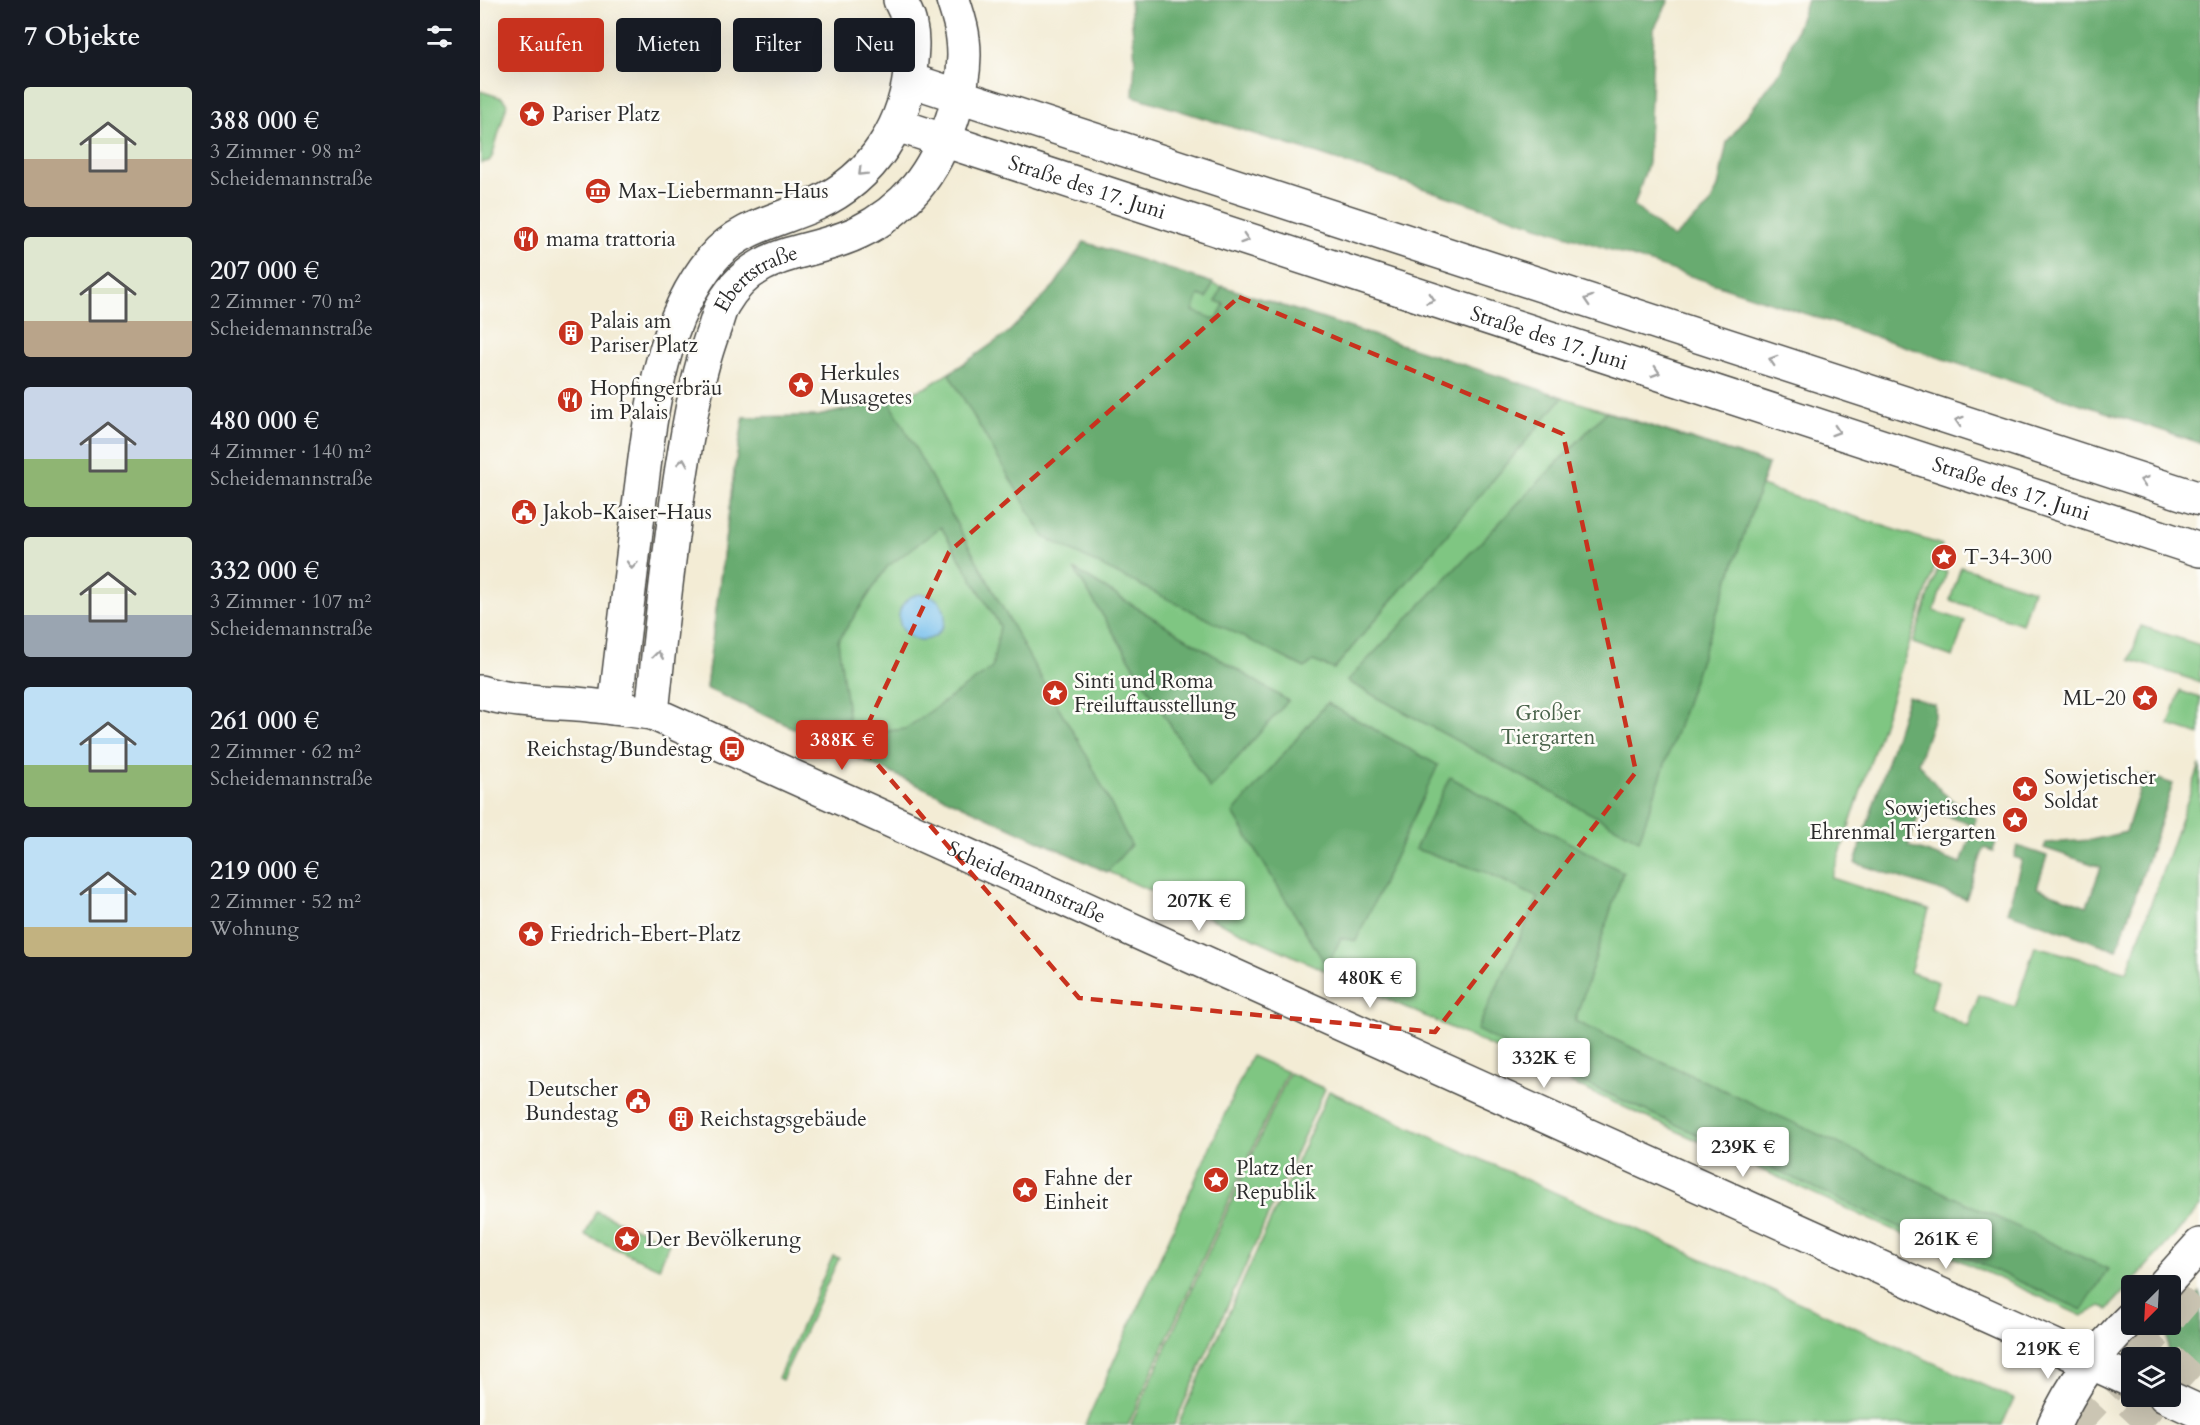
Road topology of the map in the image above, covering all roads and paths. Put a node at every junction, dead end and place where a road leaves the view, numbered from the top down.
1 (900, 0) edge
2 (953, 0) edge
3 (910, 81) junction
4 (958, 96) junction
5 (897, 125) junction
6 (944, 141) junction
7 (2200, 499) edge
8 (2200, 550) edge
9 (480, 692) edge
10 (615, 708) junction
11 (652, 713) junction
12 (2200, 1245) edge
13 (2173, 1275) edge
14 (2121, 1330) edge
15 (2091, 1364) junction
16 (2121, 1377) edge
17 (2181, 1403) edge
18 (2200, 1412) edge
19 (2054, 1425) edge

1 - 3 main road, Ebertstraße
2 - 4 main road, Ebertstraße
3 - 4 main road
3 - 5 main road, Ebertstraße
4 - 6 main road, Ebertstraße
7 -> 4 main road
5 - 6 main road, Straße des 17. Juni
5 -> 10 main road, Ebertstraße
6 -> 8 main road, Straße des 17. Juni
11 -> 6 main road, Ebertstraße
9 - 10 main road, Scheidemannstraße
10 - 11 main road, Scheidemannstraße
11 - 15 main road, Scheidemannstraße
12 - 13 main road
14 - 15 main road
15 - 16 main road, Scheidemannstraße
15 - 19 main road
17 - 18 main road

